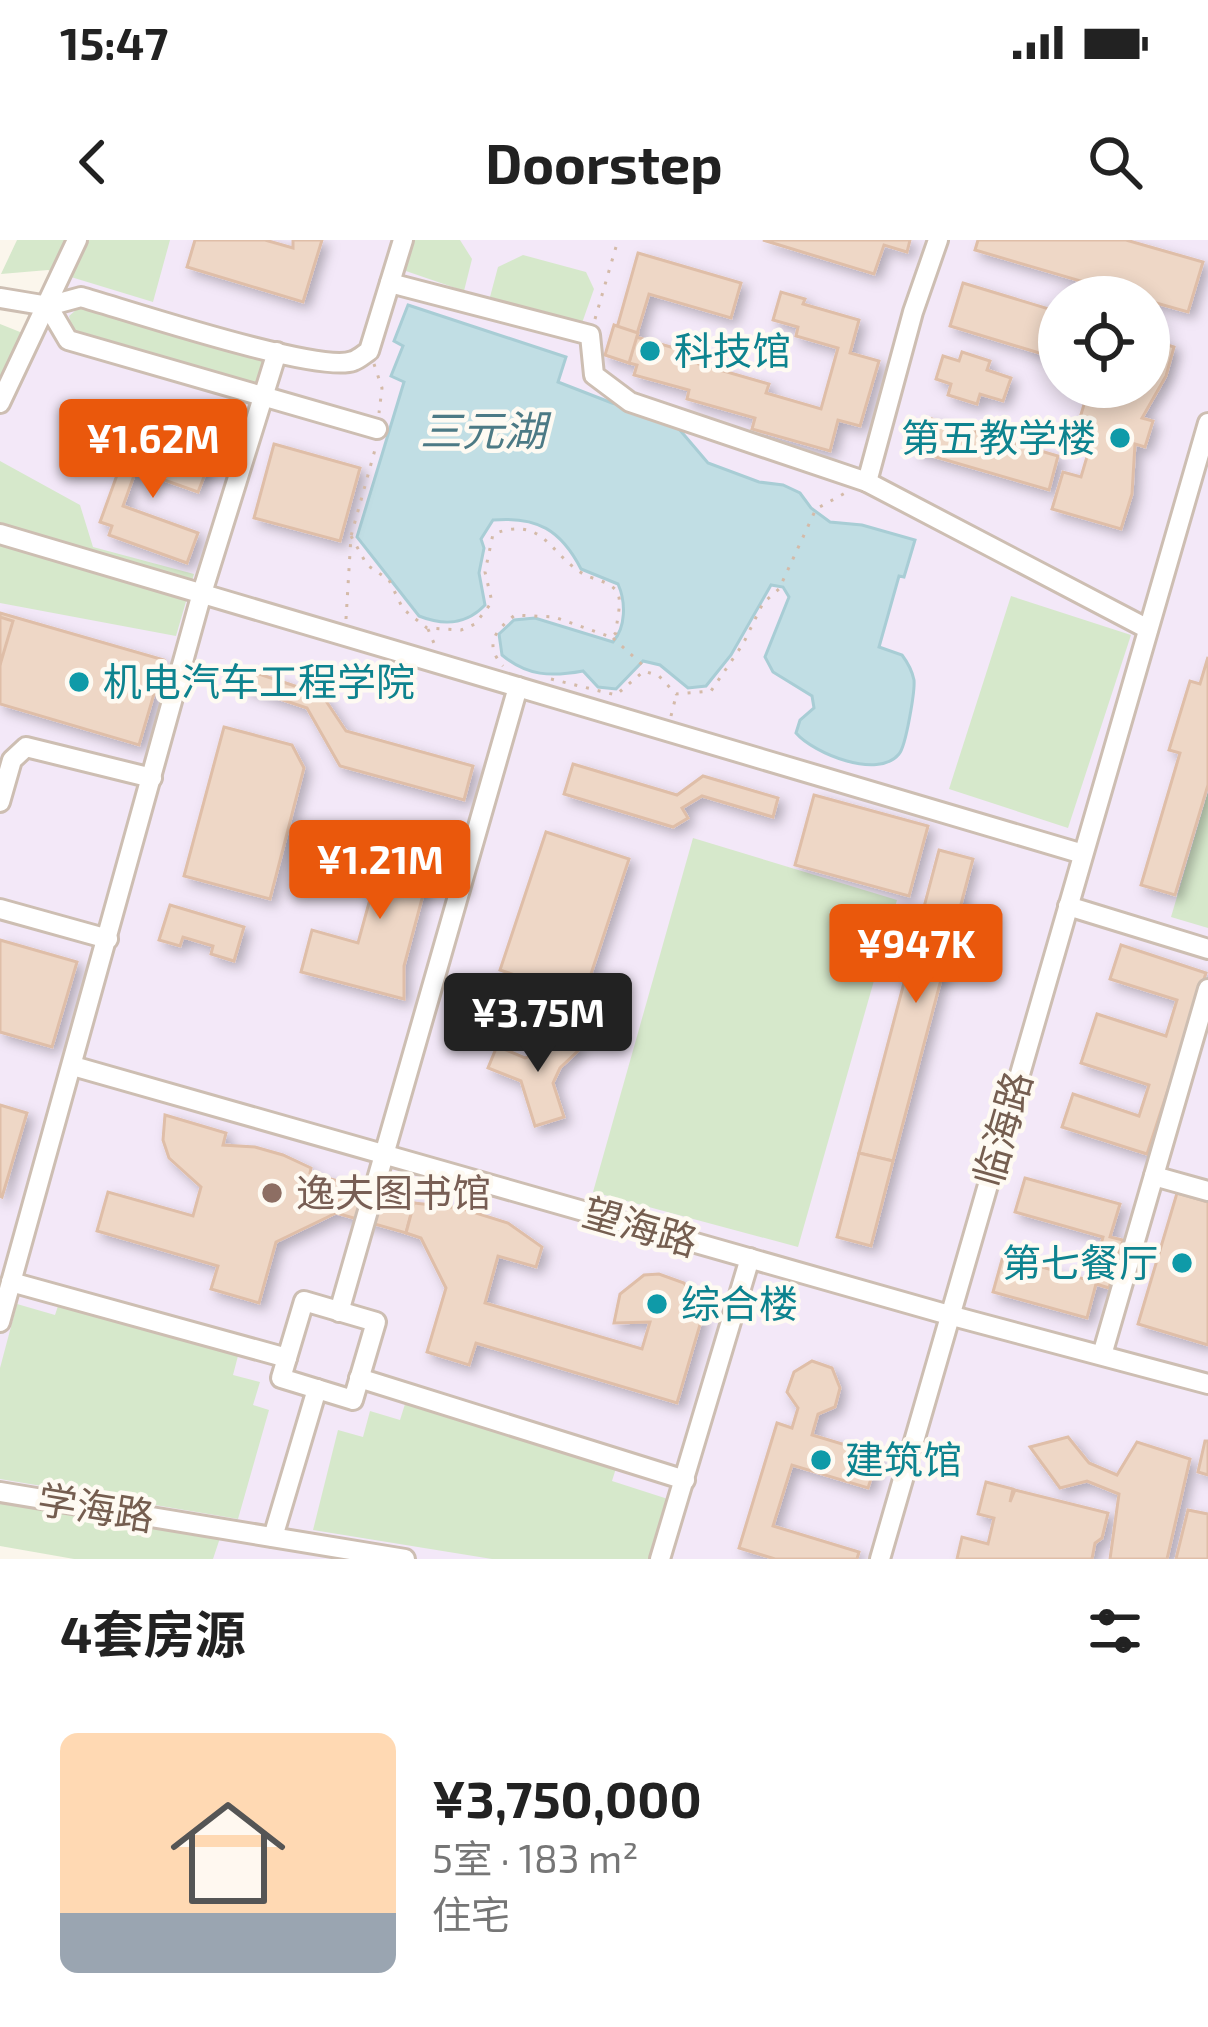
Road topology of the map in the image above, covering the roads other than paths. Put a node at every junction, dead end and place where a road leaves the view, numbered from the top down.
1 (77, 240) edge
2 (403, 240) edge
3 (938, 240) edge
4 (390, 283) junction
5 (0, 298) edge
6 (48, 306) junction
7 (277, 352) junction
8 (263, 397) junction
9 (0, 403) edge
10 (1208, 423) edge
11 (377, 429) road end
12 (867, 482) junction
13 (0, 533) edge
14 (202, 593) junction
15 (1148, 629) junction
16 (518, 687) junction
17 (152, 778) junction
18 (0, 802) edge
19 (1083, 854) junction
20 (1068, 906) junction
21 (0, 909) edge
22 (108, 939) junction
23 (1208, 950) edge
24 (1208, 989) edge
25 (74, 1066) junction
26 (385, 1155) junction
27 (1154, 1176) junction
28 (1208, 1191) edge
29 (750, 1258) junction
30 (11, 1282) junction
31 (339, 1312) junction
32 (950, 1315) junction
33 (0, 1322) edge
34 (1102, 1355) junction
35 (287, 1358) junction
36 (359, 1378) junction
37 (1208, 1384) edge
38 (317, 1389) junction
39 (685, 1480) junction
40 (0, 1492) edge
41 (274, 1537) junction
42 (261, 1559) edge
43 (276, 1559) edge
44 (405, 1559) edge
45 (660, 1559) edge
46 (880, 1559) edge

1 - 6 street
2 - 4 street
3 - 12 street
4 - 7 street
4 - 12 street
5 - 6 street
6 - 7 street
6 - 8 street
6 - 9 street
7 - 8 street
8 - 11 street
8 - 14 street
10 - 15 street, 临海路
12 - 15 street
13 - 14 street
14 - 16 street
14 - 17 street
15 - 19 street, 临海路
16 - 19 street
16 - 26 street
17 - 18 street
17 - 22 street
19 - 20 street, 临海路
20 - 23 street
20 - 32 street, 临海路
21 - 22 street
22 - 25 street
24 - 27 street
25 - 26 street, 望海路
25 - 30 street
26 - 29 street, 望海路
26 - 31 street
27 - 28 street
27 - 34 street
29 - 32 street, 望海路
29 - 39 street
30 - 33 street
30 - 35 street
31 - 35 street
31 - 36 street
32 - 34 street, 望海路
32 - 46 street, 临海路
34 - 37 street, 望海路
35 - 38 street
36 - 38 street
36 - 39 street
38 - 41 street
39 - 45 street
40 - 41 street, 学海路
41 - 42 street
41 - 43 street
41 - 44 street, 学海路

